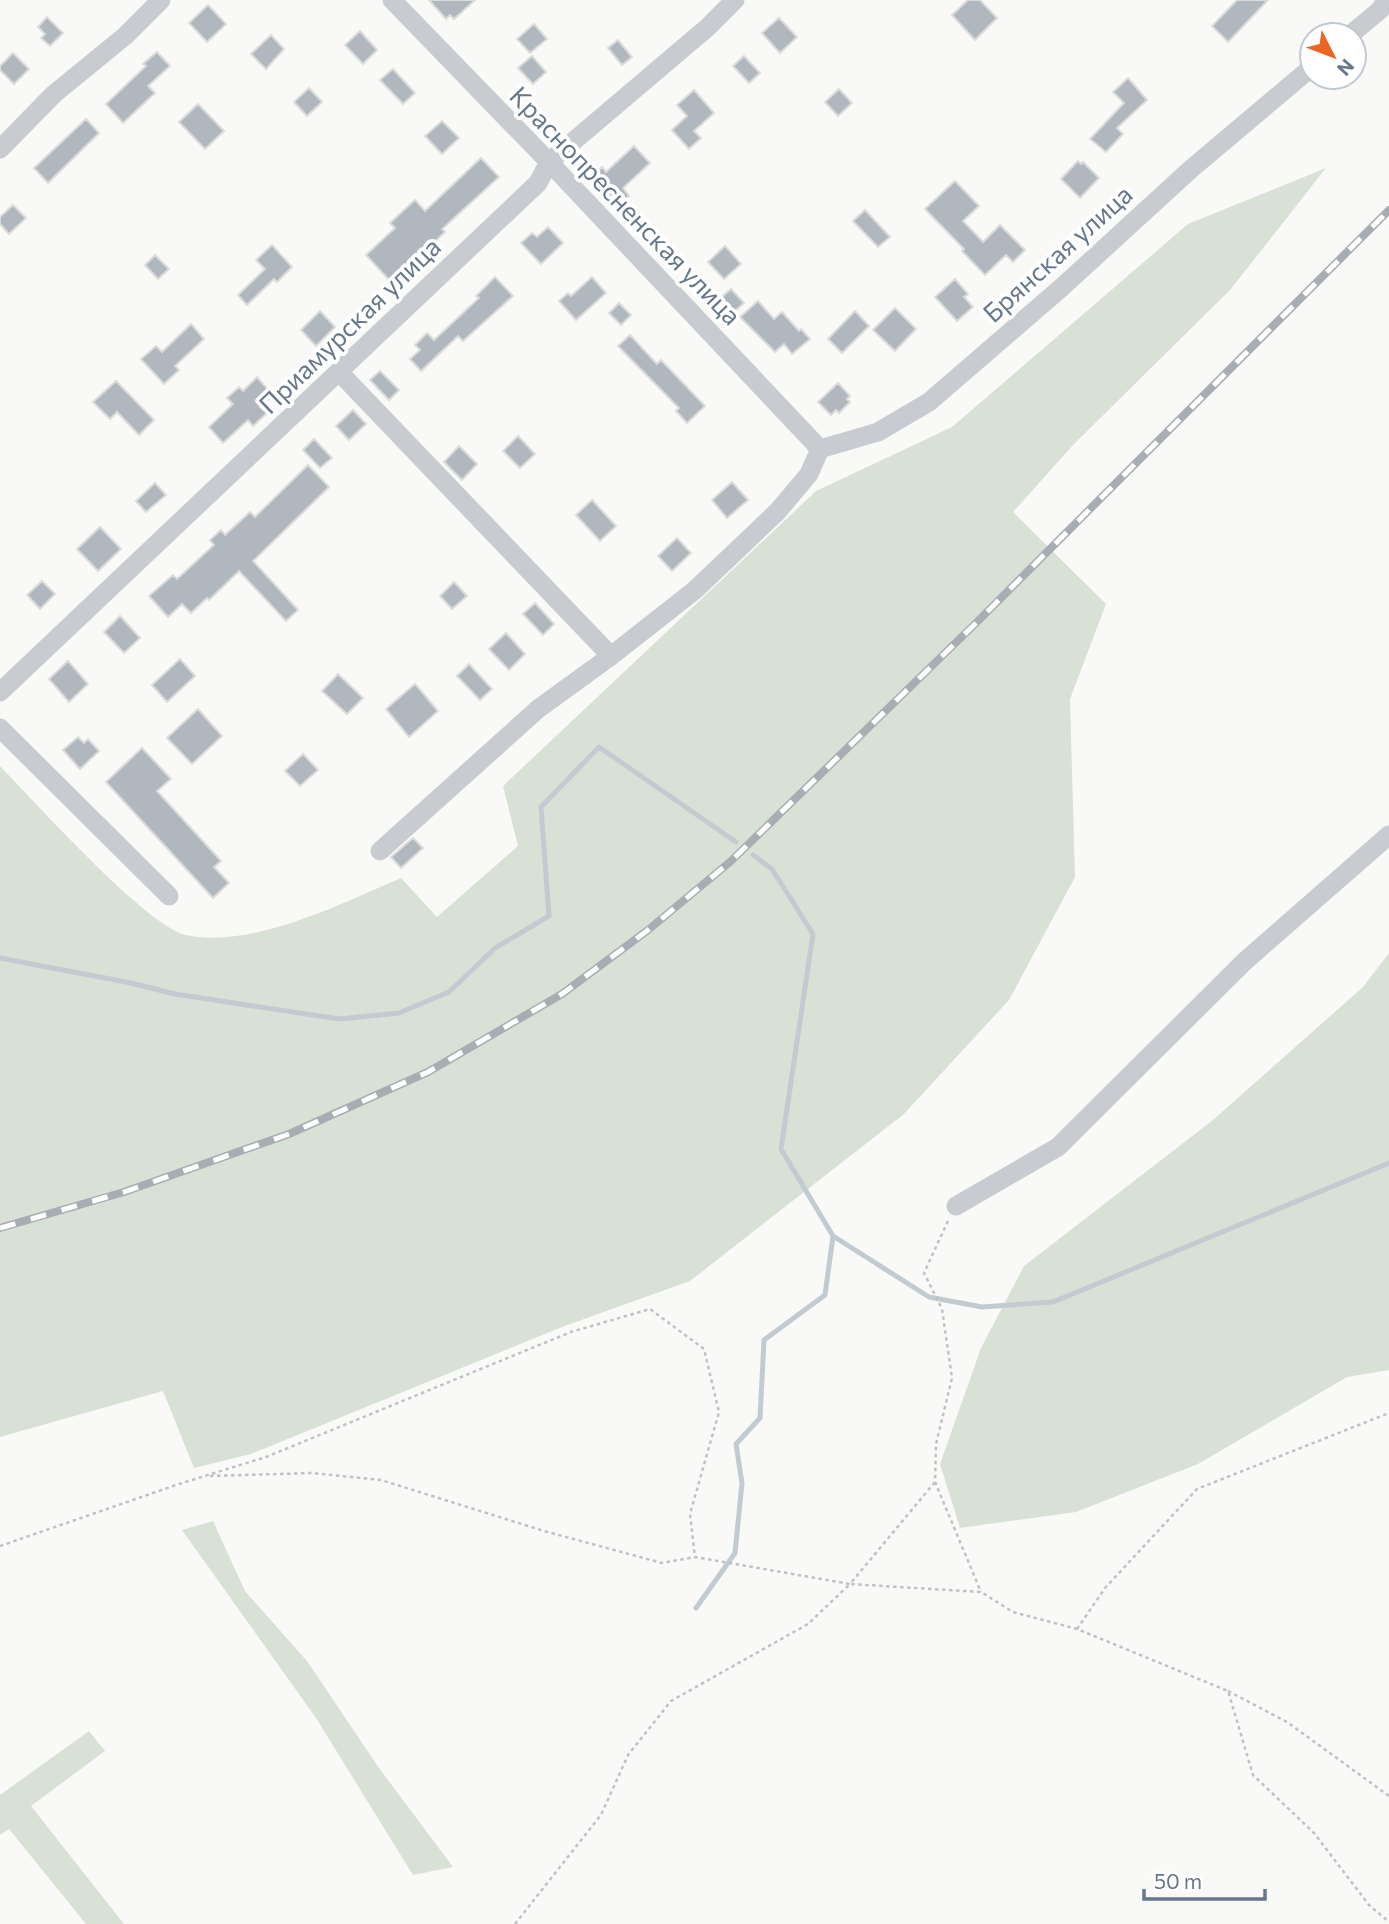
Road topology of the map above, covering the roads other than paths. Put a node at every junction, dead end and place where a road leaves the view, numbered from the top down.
1 (161, 0) edge
2 (392, 0) edge
3 (735, 0) edge
4 (1387, 0) edge
5 (1367, 21) edge
6 (1298, 79) edge
7 (0, 149) edge
8 (549, 162) junction
9 (340, 373) junction
10 (820, 449) junction
11 (611, 656) junction
12 (0, 692) edge
13 (0, 728) edge
14 (1389, 835) edge
15 (380, 851) dead end
16 (169, 896) dead end
17 (956, 1206) road end

1 - 7 street
2 - 8 street, Краснопресненская улица
3 - 8 street, Приамурская улица
4 - 5 street
6 - 10 street, Брянская улица
8 - 9 street, Приамурская улица
8 - 10 street, Краснопресненская улица
9 - 11 street
9 - 12 street, Приамурская улица
10 - 11 street
11 - 15 street
13 - 16 street
14 - 17 street

